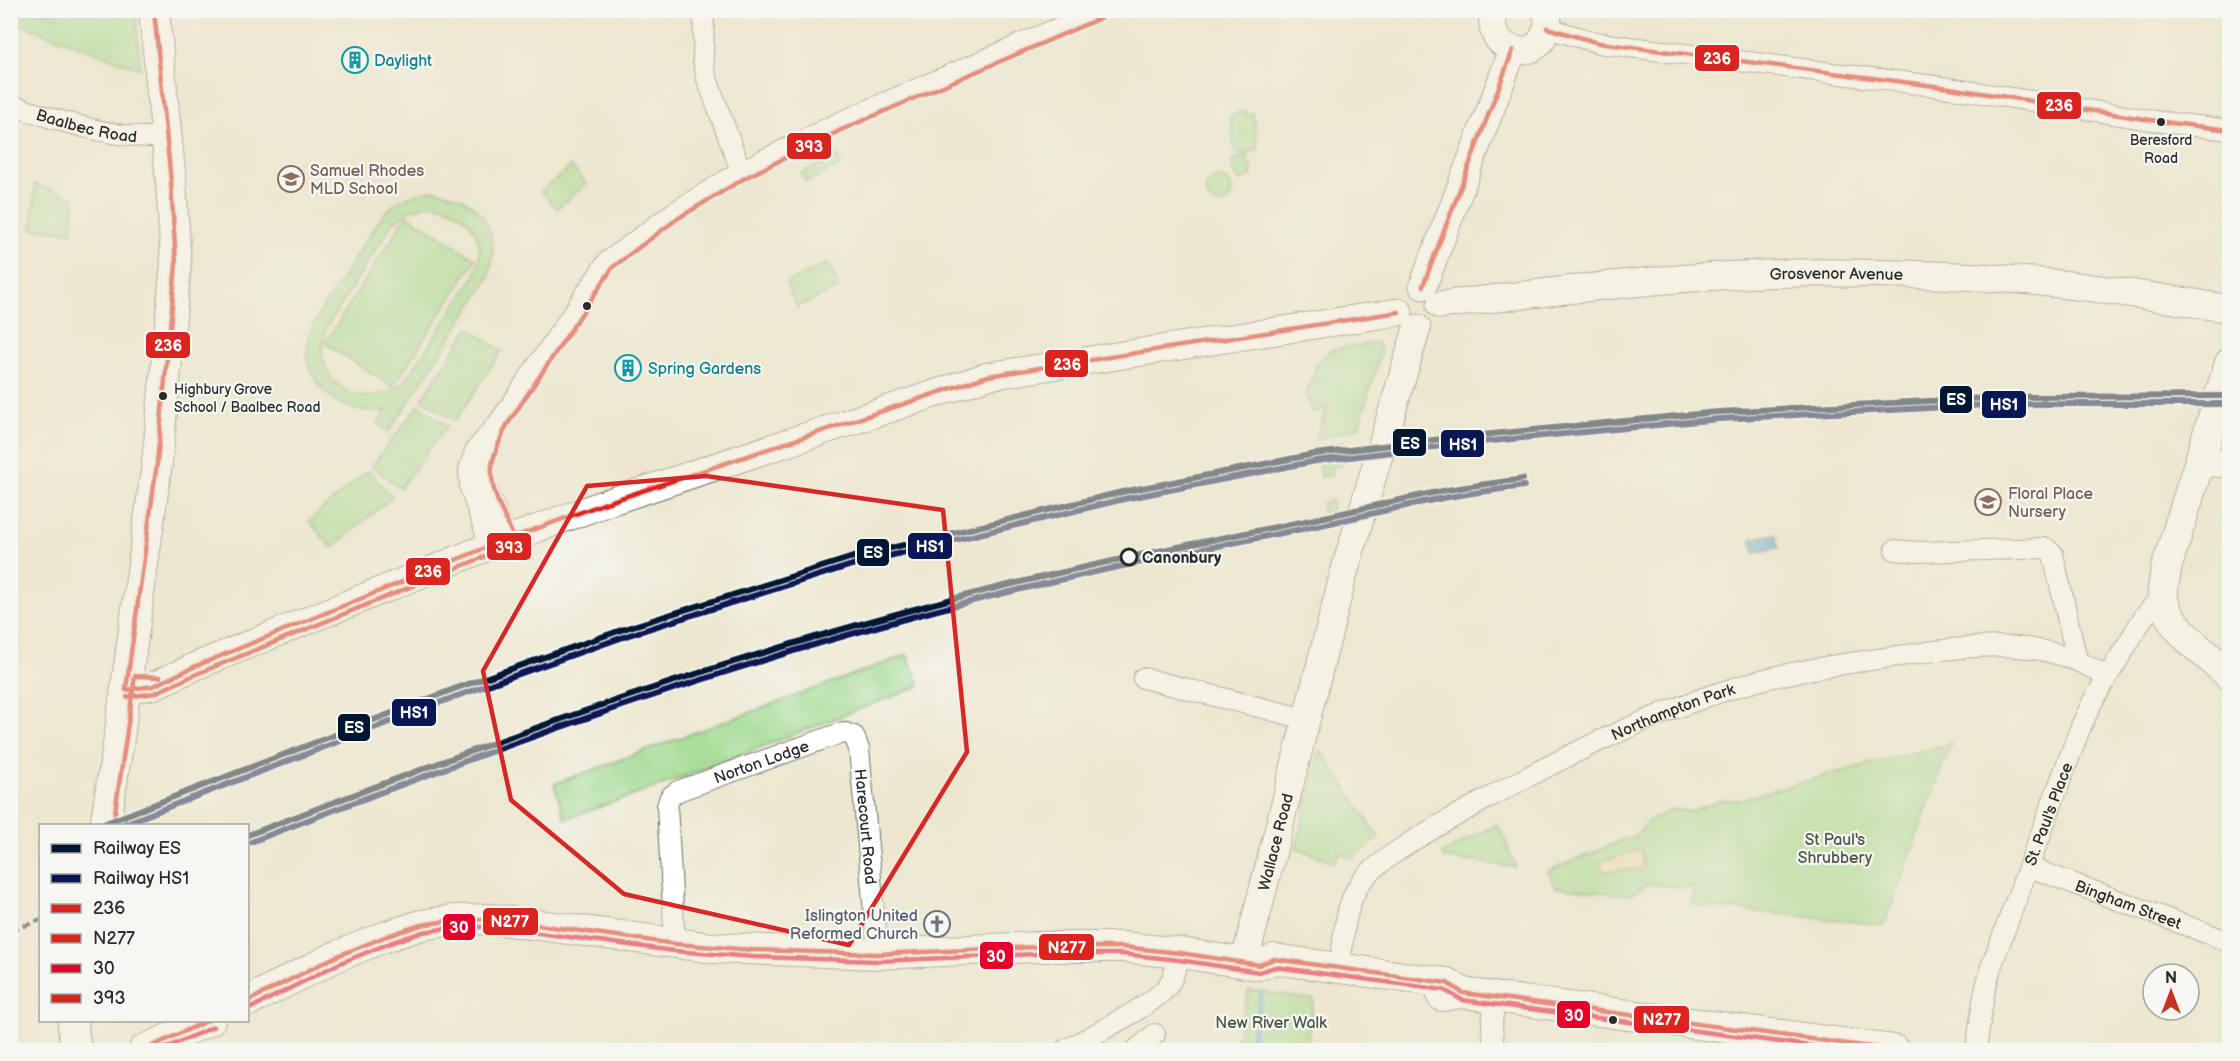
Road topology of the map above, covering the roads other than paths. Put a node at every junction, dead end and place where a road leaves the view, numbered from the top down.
1 (154, 10) edge
2 (704, 10) edge
3 (1100, 10) edge
4 (1490, 12) edge
5 (1546, 19) edge
6 (1513, 50) junction
7 (10, 104) edge
8 (2229, 130) edge
9 (165, 136) junction
10 (741, 171) junction
11 (1432, 295) junction
12 (2229, 309) edge
13 (1408, 320) junction
14 (2228, 367) edge
15 (2200, 456) junction
16 (2229, 464) edge
17 (1356, 531) joint
18 (498, 543) junction
19 (1895, 550) dead end
20 (2163, 599) junction
21 (2077, 660) junction
22 (2229, 675) edge
23 (2107, 677) junction
24 (1143, 678) dead end
25 (128, 679) junction
26 (1306, 719) junction
27 (854, 736) joint
28 (105, 824) edge
29 (2029, 867) junction
30 (2229, 942) edge
31 (675, 944) junction
32 (1180, 952) junction
33 (878, 954) junction
34 (1252, 964) junction
35 (1340, 969) junction
36 (1462, 993) junction
37 (1495, 997) junction
38 (249, 1000) edge
39 (206, 1022) edge
40 (1155, 1034) dead end
41 (1843, 1047) edge
42 (158, 1048) edge
43 (1065, 1050) edge
44 (1137, 1050) edge
45 (1494, 1050) edge
46 (1894, 1050) edge
47 (1976, 1050) edge

1 - 9 main road
2 - 10 street
3 - 10 street
4 - 6 street
5 - 6 street
5 - 8 street
6 - 11 street
7 - 9 street, Baalbec Road
9 - 25 main road
10 - 18 street
11 - 12 street, Grosvenor Avenue
11 - 13 street
11 - 13 street, Grosvenor Avenue
13 - 17 street, Grosvenor Avenue
13 - 18 street
14 - 15 main road
15 - 16 street
15 - 20 main road
17 - 26 street, Wallace Road
18 - 25 street
19 - 21 street
20 - 22 main road
20 - 23 street, St. Paul's Place
21 - 23 street, Northampton Park
21 - 35 street, Northampton Park
23 - 29 street, St. Paul's Place
24 - 26 street
25 - 28 main road
26 - 34 street, Wallace Road
27 - 31 street, Norton Lodge
27 - 33 street, Harecourt Road
29 - 30 street, Bingham Street
29 - 47 street, St. Paul's Place
31 - 33 main road
31 - 38 main road
32 - 33 main road
32 - 34 main road
32 - 43 street
34 - 35 main road
34 - 36 main road
35 - 36 main road
36 - 37 main road
37 - 41 main road
37 - 45 street
39 - 42 main road
40 - 44 street
41 - 46 main road

